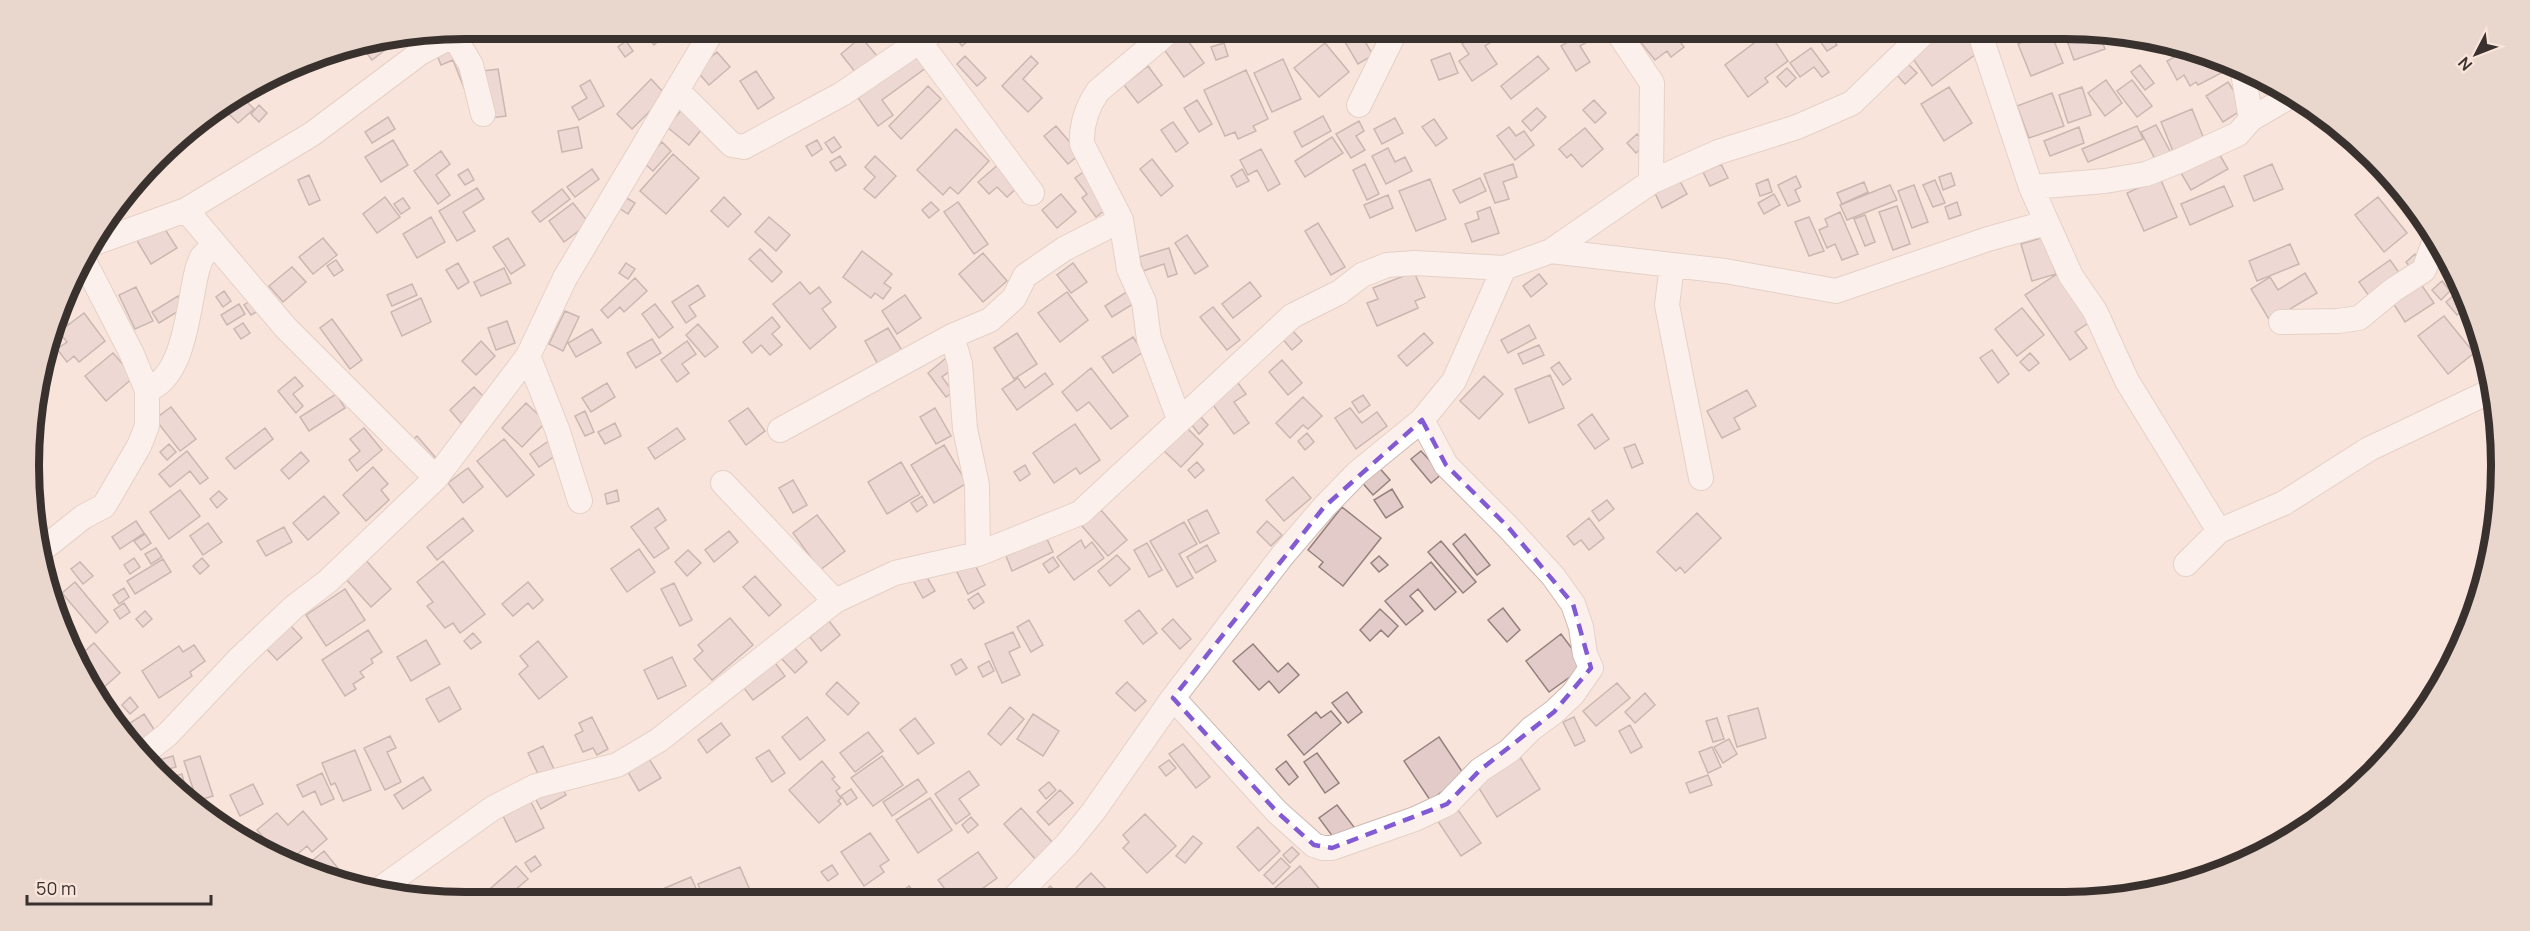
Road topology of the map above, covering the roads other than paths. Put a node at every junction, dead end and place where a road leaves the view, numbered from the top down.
1 (463, 39) edge
2 (707, 39) edge
3 (922, 39) edge
4 (1160, 39) edge
5 (1392, 39) edge
6 (1622, 39) edge
7 (1918, 39) edge
8 (1982, 39) edge
9 (443, 40) edge
10 (919, 41) junction
11 (2244, 79) edge
12 (677, 90) junction
13 (2284, 100) edge
14 (1359, 105) dead end
15 (483, 114) dead end
16 (2251, 120) junction
17 (1651, 182) junction
18 (2031, 187) junction
19 (1032, 193) dead end
20 (186, 210) junction
21 (1121, 220) junction
22 (2046, 223) junction
23 (105, 238) edge
24 (215, 244) junction
25 (2432, 249) edge
26 (1551, 251) junction
27 (1672, 265) junction
28 (88, 268) edge
29 (1504, 268) junction
30 (2281, 322) dead end
31 (952, 336) junction
32 (528, 356) junction
33 (147, 390) junction
34 (2485, 394) edge
35 (1179, 419) junction
36 (1422, 420) junction
37 (780, 430) dead end
38 (436, 478) junction
39 (1701, 478) dead end
40 (723, 483) dead end
41 (580, 501) dead end
42 (2218, 531) junction
43 (47, 546) edge
44 (978, 554) junction
45 (2186, 564) dead end
46 (836, 601) junction
47 (1173, 698) junction
48 (148, 750) edge
49 (386, 885) edge
50 (1019, 892) edge

1 - 15 street
2 - 12 street
3 - 10 street
4 - 21 street
5 - 14 street
6 - 17 street
7 - 17 street
8 - 18 street
9 - 20 street
10 - 12 street
10 - 19 street
11 - 16 street
12 - 32 street
13 - 16 street
16 - 18 street
17 - 26 street
18 - 22 street
20 - 23 street
20 - 24 street
21 - 31 street
21 - 35 street
22 - 27 street
22 - 42 street
24 - 33 street
24 - 38 street
25 - 30 street
26 - 27 street
26 - 29 street
27 - 39 street
28 - 33 street
29 - 35 street
29 - 36 street
31 - 37 street
31 - 44 street
32 - 38 street
32 - 41 street
33 - 43 street
34 - 42 street
35 - 44 street
36 - 47 street
36 - 47 street
38 - 48 street
40 - 46 street
42 - 45 street
44 - 46 street
46 - 49 street
47 - 50 street

